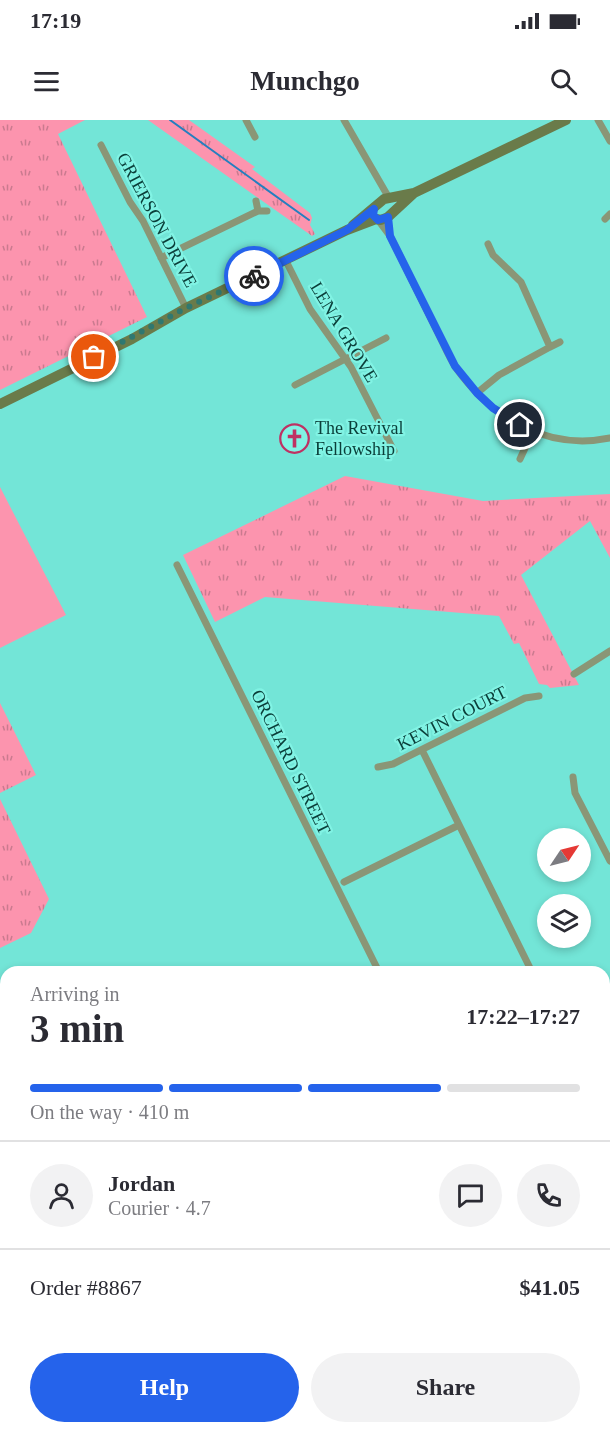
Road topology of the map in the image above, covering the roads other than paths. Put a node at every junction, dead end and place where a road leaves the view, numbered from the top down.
1 (246, 120) edge
2 (344, 120) edge
3 (566, 120) edge
4 (598, 120) edge
5 (255, 137) dead end
6 (610, 141) edge
7 (101, 145) dead end
8 (256, 201) dead end
9 (384, 209) junction
10 (258, 211) junction
11 (267, 211) dead end
12 (488, 244) dead end
13 (162, 258) junction
14 (286, 261) junction
15 (186, 308) junction
16 (386, 338) dead end
17 (560, 342) dead end
18 (550, 347) junction
19 (346, 358) junction
20 (295, 385) dead end
21 (477, 393) junction
22 (0, 404) edge
23 (532, 432) junction
24 (610, 438) edge
25 (394, 451) dead end
26 (520, 459) dead end
27 (177, 565) dead end
28 (610, 651) edge
29 (574, 674) dead end
30 (539, 696) dead end
31 (422, 750) junction
32 (378, 767) dead end
33 (573, 777) dead end
34 (459, 825) junction
35 (610, 861) edge
36 (344, 882) dead end
37 (376, 966) edge
38 (529, 966) edge

1 - 5 street
2 - 9 street
3 - 9 main road
4 - 6 street
7 - 13 street, GRIERSON DRIVE
8 - 10 street
9 - 14 main road
9 - 21 street
10 - 11 street
10 - 13 street
12 - 18 street
13 - 15 street, GRIERSON DRIVE
14 - 15 main road
14 - 19 street, LENA GROVE
15 - 22 main road
16 - 19 street
17 - 18 street
18 - 21 street
19 - 20 street
19 - 25 street, LENA GROVE
21 - 23 street
23 - 24 street
23 - 26 street
27 - 37 street, ORCHARD STREET
28 - 29 street
30 - 31 street, KEVIN COURT
31 - 32 street, KEVIN COURT
31 - 34 street
33 - 35 street
34 - 36 street
34 - 38 street

